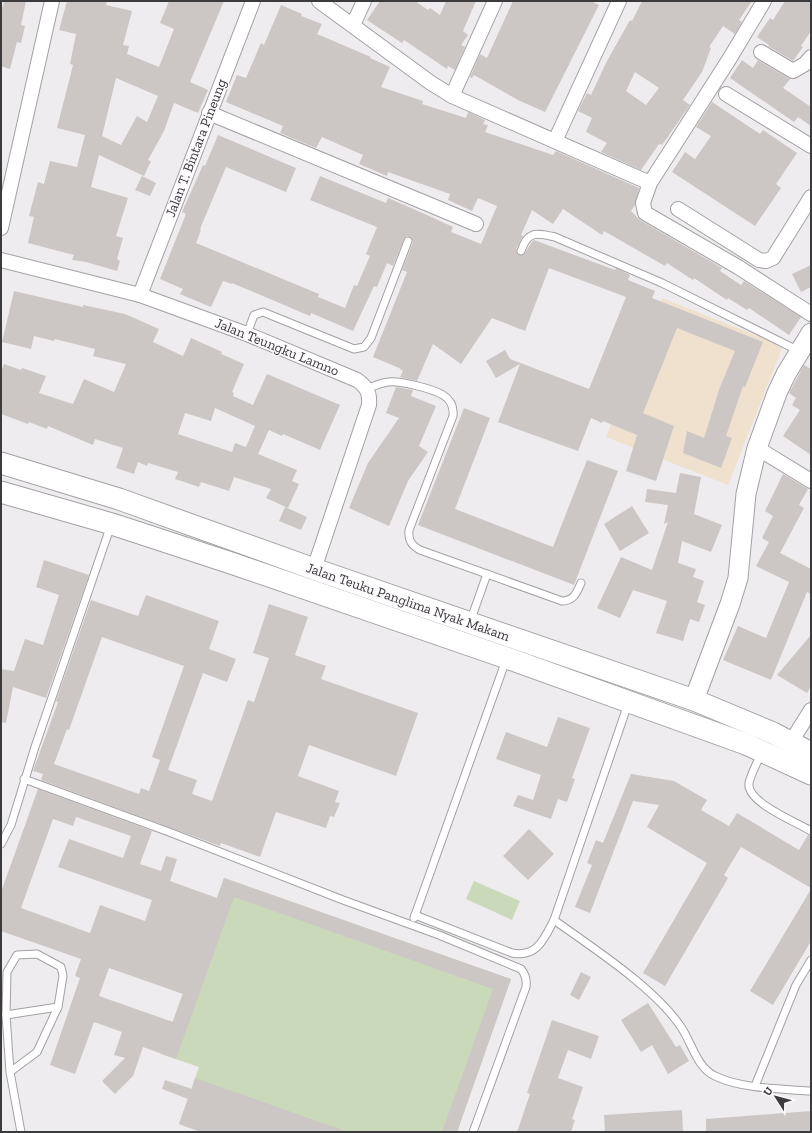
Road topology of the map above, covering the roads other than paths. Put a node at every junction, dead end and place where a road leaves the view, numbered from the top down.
1 (52, 1) edge
2 (253, 1) edge
3 (319, 1) edge
4 (364, 1) edge
5 (495, 1) edge
6 (620, 1) edge
7 (764, 1) edge
8 (353, 25) junction
9 (761, 52) dead end
10 (811, 57) edge
11 (726, 94) dead end
12 (452, 96) junction
13 (209, 113) junction
14 (555, 141) junction
15 (811, 146) edge
16 (650, 183) junction
17 (811, 197) edge
18 (678, 210) dead end
19 (476, 224) dead end
20 (1, 228) edge
21 (408, 241) dead end
22 (521, 251) dead end
23 (1, 260) edge
24 (140, 295) junction
25 (811, 314) edge
26 (247, 334) junction
27 (806, 344) edge
28 (367, 389) junction
29 (757, 448) junction
30 (1, 462) edge
31 (811, 481) edge
32 (1, 492) edge
33 (119, 499) junction
34 (112, 524) junction
35 (314, 569) junction
36 (486, 574) junction
37 (582, 583) dead end
38 (470, 624) junction
39 (507, 658) junction
40 (694, 700) junction
41 (628, 702) junction
42 (811, 710) edge
43 (791, 742) junction
44 (762, 751) junction
45 (811, 753) edge
46 (811, 774) edge
47 (24, 779) junction
48 (811, 831) edge
49 (1, 844) edge
50 (415, 915) junction
51 (554, 920) junction
52 (412, 924) junction
53 (811, 960) edge
54 (58, 1007) junction
55 (6, 1015) junction
56 (10, 1072) junction
57 (756, 1086) junction
58 (811, 1091) edge
59 (21, 1132) edge
60 (473, 1132) edge

1 - 20 street
2 - 13 street, Jalan T. Bintara Pineung
3 - 8 street
4 - 8 street
5 - 12 street
6 - 14 street
7 - 16 street
8 - 12 street
9 - 10 street
11 - 15 street
12 - 14 street
13 - 19 street
13 - 24 street, Jalan T. Bintara Pineung
14 - 16 street
16 - 25 street
17 - 18 street
21 - 26 lane
22 - 27 lane
23 - 24 street, Jalan Teungku Lamno
24 - 26 street, Jalan Teungku Lamno
26 - 28 street, Jalan Teungku Lamno
27 - 29 street
28 - 35 street
28 - 36 lane
29 - 31 street
29 - 40 street
30 - 33 main road, Jalan Teuku Panglima Nyak Makam
32 - 34 main road, Jalan Teuku Panglima Nyak Makam
33 - 34 main road
33 - 35 main road, Jalan Teuku Panglima Nyak Makam
34 - 39 main road, Jalan Teuku Panglima Nyak Makam
34 - 47 lane
35 - 38 main road, Jalan Teuku Panglima Nyak Makam
36 - 37 lane
36 - 38 lane
38 - 40 main road, Jalan Teuku Panglima Nyak Makam
39 - 41 main road, Jalan Teuku Panglima Nyak Makam
39 - 50 lane
40 - 43 main road, Jalan Teuku Panglima Nyak Makam
41 - 44 main road, Jalan Teuku Panglima Nyak Makam
41 - 51 lane
42 - 43 street
43 - 45 main road, Jalan Teuku Panglima Nyak Makam
44 - 46 main road, Jalan Teuku Panglima Nyak Makam
44 - 48 lane
47 - 49 lane
47 - 52 lane
50 - 51 lane
50 - 52 lane
51 - 57 lane
52 - 60 lane
53 - 57 lane
54 - 55 lane
54 - 55 lane
54 - 56 lane
55 - 56 lane
56 - 59 lane
57 - 58 lane

